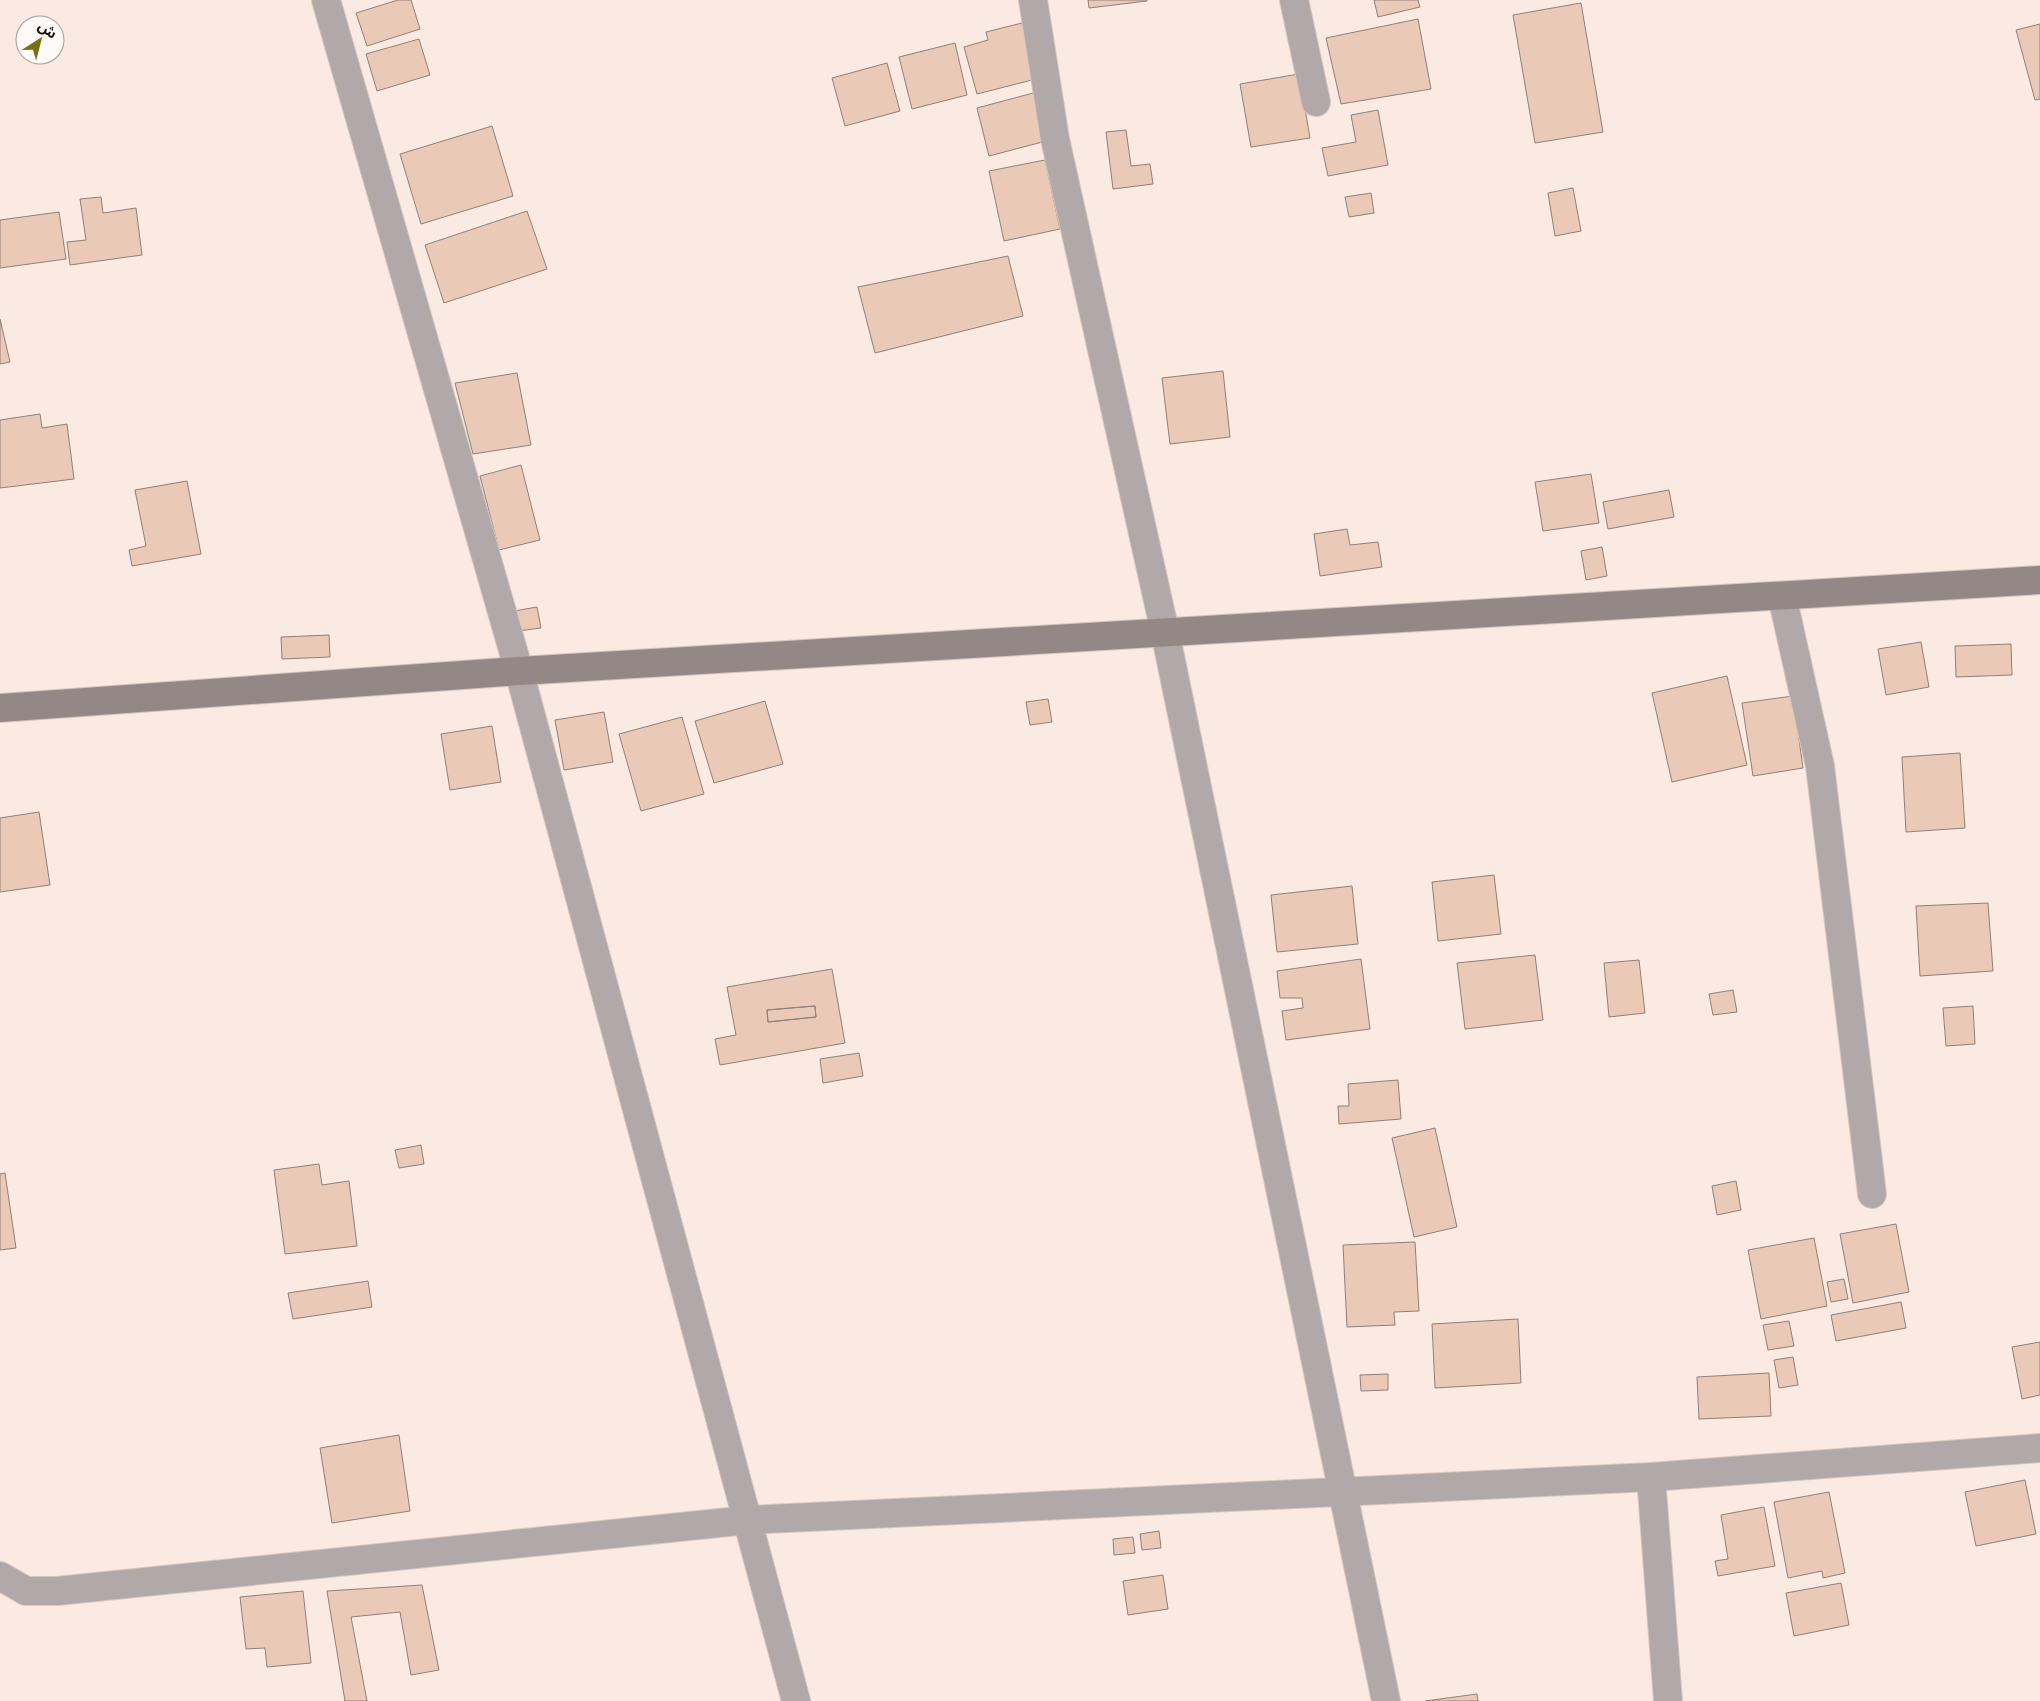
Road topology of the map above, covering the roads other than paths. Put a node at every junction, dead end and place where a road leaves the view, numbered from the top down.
1 (326, 0) edge
2 (1033, 0) edge
3 (1294, 0) edge
4 (1316, 102) dead end
5 (2040, 580) edge
6 (1782, 596) junction
7 (1165, 632) junction
8 (519, 671) junction
9 (0, 708) edge
10 (1872, 1194) dead end
11 (2040, 1448) edge
12 (1651, 1477) junction
13 (1342, 1492) junction
14 (748, 1520) junction
15 (0, 1576) edge
16 (796, 1701) edge
17 (1386, 1701) edge
18 (1668, 1701) edge

1 - 8 street
2 - 7 street
3 - 4 street
5 - 6 main road
6 - 7 main road
6 - 10 street
7 - 8 main road
7 - 13 street
8 - 9 main road
8 - 14 street
11 - 12 street
12 - 13 street
12 - 18 street
13 - 14 street
13 - 17 street
14 - 15 street
14 - 16 street

